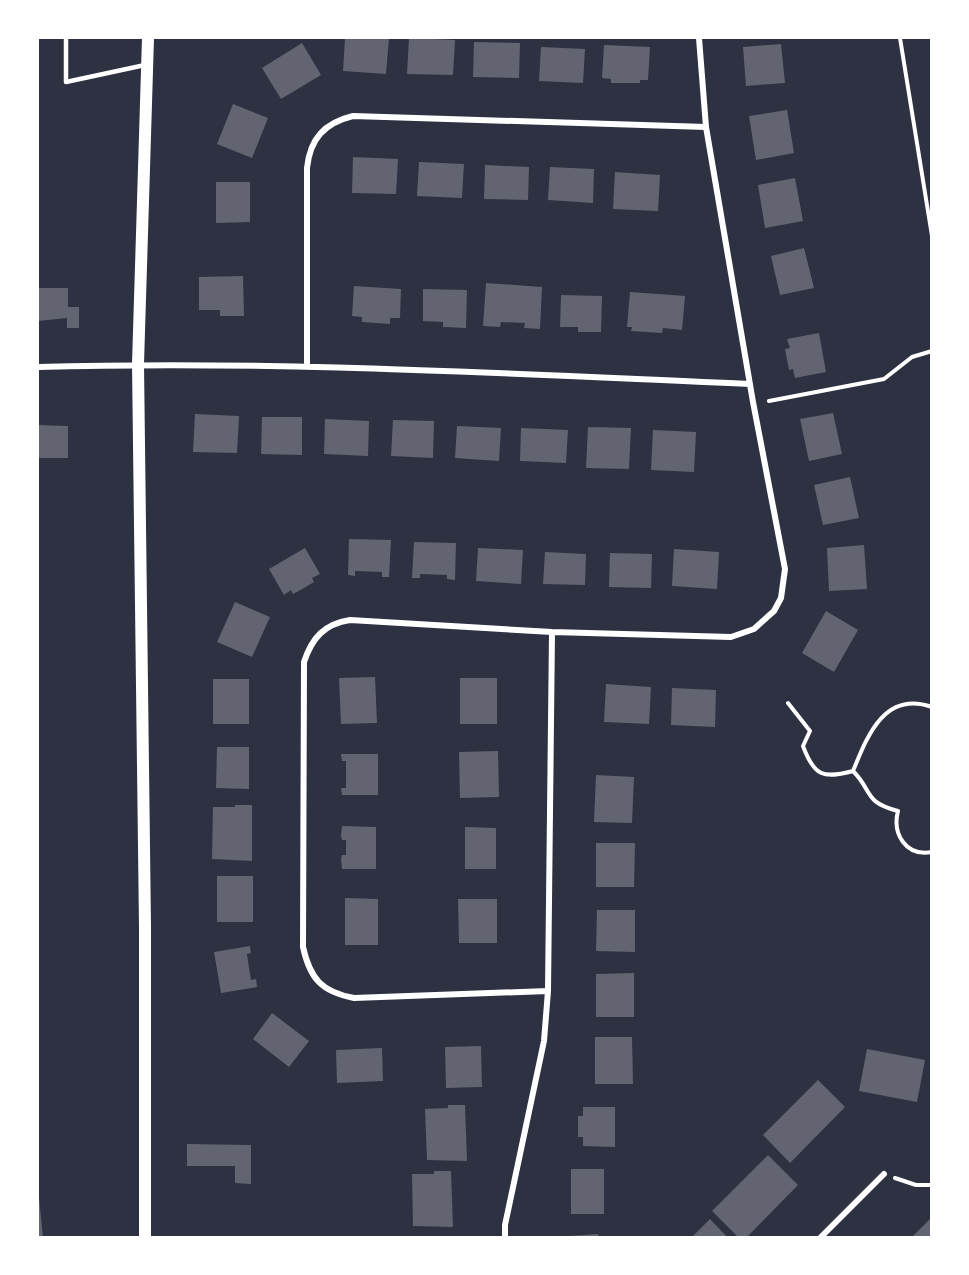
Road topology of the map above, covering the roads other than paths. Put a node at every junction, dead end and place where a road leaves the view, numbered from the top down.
1 (66, 38) edge
2 (148, 38) edge
3 (699, 38) edge
4 (148, 65) junction
5 (706, 127) junction
6 (138, 364) junction
7 (307, 365) junction
8 (38, 366) edge
9 (750, 384) junction
10 (552, 632) junction
11 (548, 991) junction
12 (884, 1174) road end
13 (145, 1238) edge
14 (505, 1238) edge
15 (820, 1238) edge

1 - 4 lane
2 - 4 main road
3 - 5 street
4 - 6 main road
5 - 7 street
5 - 9 street
6 - 7 street
6 - 8 street
6 - 13 main road
7 - 9 street
9 - 10 street
10 - 11 street
10 - 11 street
11 - 14 street
12 - 15 street

